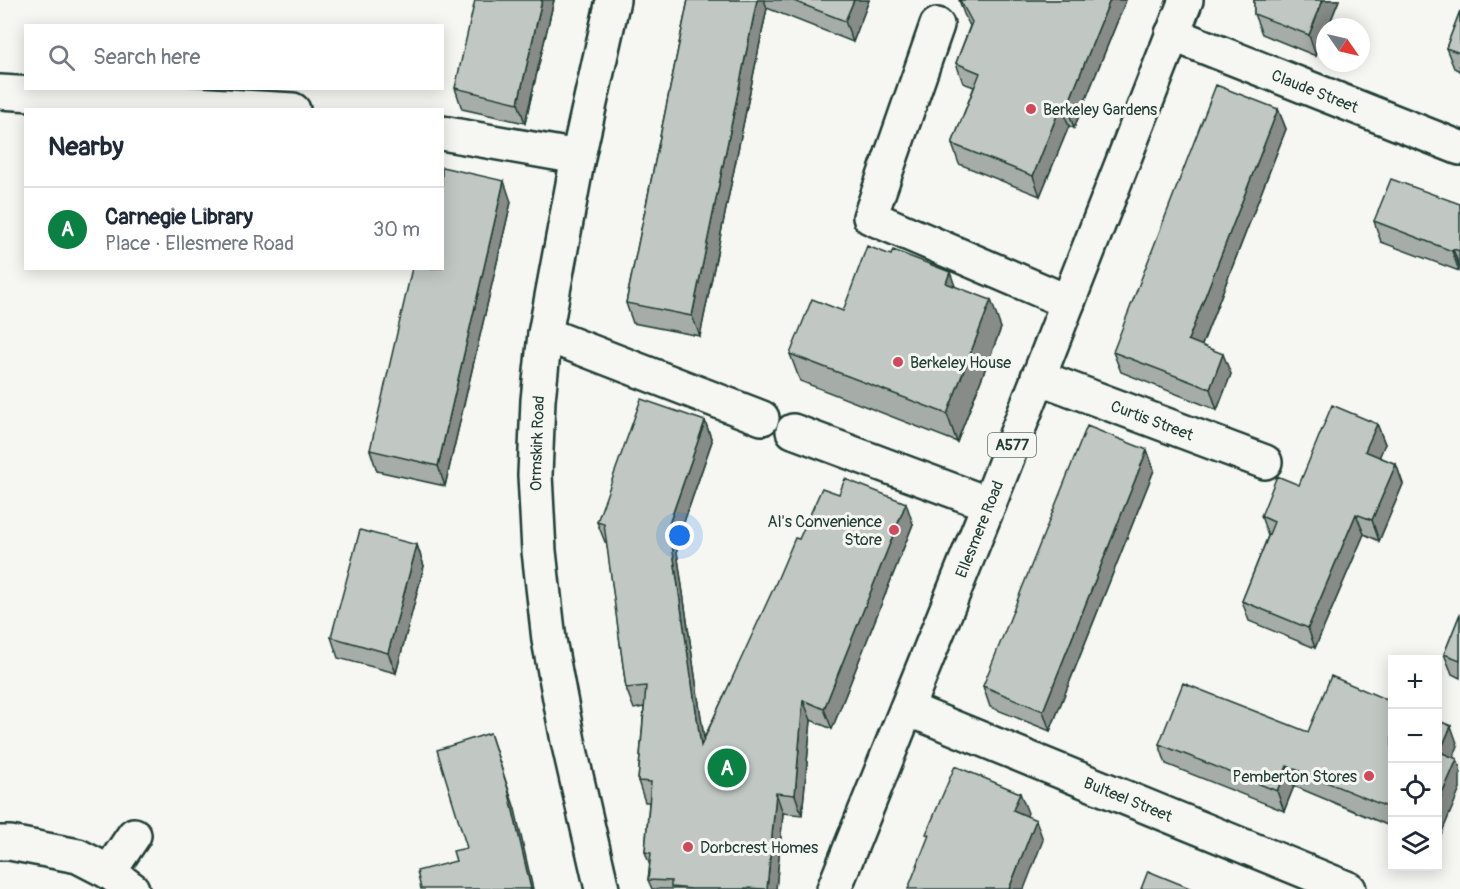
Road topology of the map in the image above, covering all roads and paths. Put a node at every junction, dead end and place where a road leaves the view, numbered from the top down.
1 (614, 0) edge
2 (1186, 0) edge
3 (937, 26) dead end
4 (1172, 34) junction
5 (0, 92) edge
6 (260, 108) edge
7 (444, 133) edge
8 (1460, 148) edge
9 (578, 157) junction
10 (1068, 302) junction
11 (545, 334) junction
12 (1038, 377) junction
13 (762, 417) dead end
14 (793, 430) dead end
15 (1265, 462) dead end
16 (989, 504) junction
17 (908, 709) junction
18 (134, 835) dead end
19 (0, 843) edge
20 (121, 880) edge
21 (602, 889) edge
22 (834, 889) edge
23 (1349, 889) edge

1 - 9 main road, Ormskirk Road
2 - 4 main road, Ellesmere Road / A577
3 - 10 main road
4 - 8 main road, Claude Street
4 - 10 main road, Ellesmere Road / A577
5 - 6 main road
7 - 9 main road
9 - 11 main road, Ormskirk Road
10 - 12 main road, Ellesmere Road / A577
11 - 13 main road
11 - 21 main road, Ormskirk Road
12 - 15 main road, Curtis Street
12 - 16 main road, Ellesmere Road / A577
14 - 16 main road
16 - 17 main road, Ellesmere Road / A577
17 - 22 main road, Ellesmere Road / A577
17 - 23 main road, Bulteel Street
18 - 20 main road
19 - 20 main road

